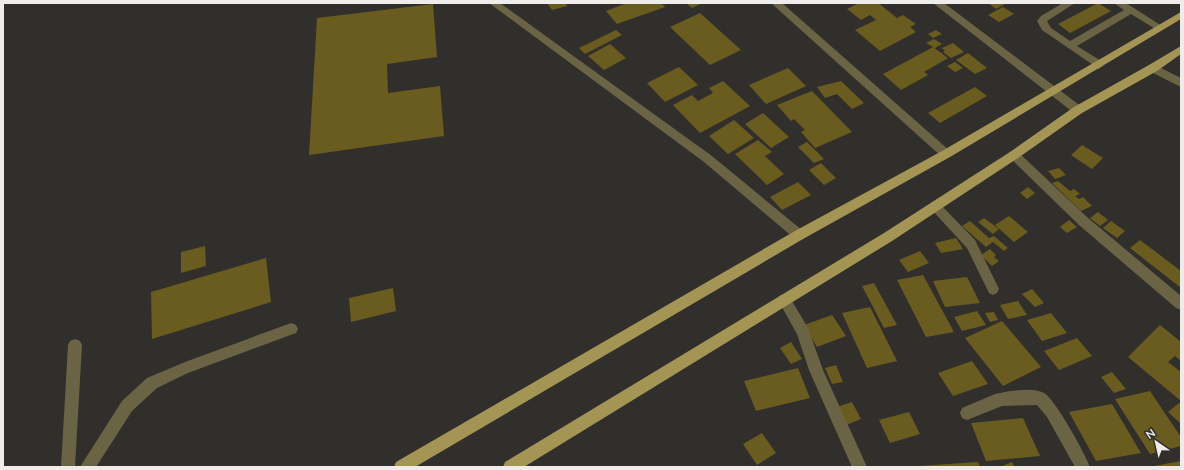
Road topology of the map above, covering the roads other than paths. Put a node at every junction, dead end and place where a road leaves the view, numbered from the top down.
1 (494, 3) edge
2 (776, 3) edge
3 (938, 3) edge
4 (1070, 3) edge
5 (1119, 3) edge
6 (1131, 10) junction
7 (1181, 15) edge
8 (1160, 28) junction
9 (1071, 45) junction
10 (1181, 49) edge
11 (1099, 65) junction
12 (1153, 68) junction
13 (1181, 83) edge
14 (1052, 92) junction
15 (1078, 110) junction
16 (946, 154) junction
17 (1014, 155) junction
18 (935, 206) junction
19 (799, 235) junction
20 (993, 289) dead end
21 (784, 300) junction
22 (1181, 304) edge
23 (291, 329) dead end
24 (75, 345) dead end
25 (967, 413) dead end
26 (68, 467) edge
27 (87, 467) edge
28 (401, 467) edge
29 (510, 467) edge
30 (860, 467) edge
31 (1083, 467) edge

1 - 19 street
2 - 16 street
3 - 14 street
4 - 9 street
5 - 6 street
6 - 8 street
6 - 9 street
7 - 8 main road
8 - 11 main road
9 - 11 street
10 - 12 main road
11 - 14 main road
12 - 13 street
12 - 15 main road
14 - 15 street
14 - 16 main road
15 - 17 main road
16 - 19 main road
17 - 18 main road
17 - 22 street
18 - 20 street
18 - 21 main road
19 - 28 main road
21 - 29 main road
21 - 30 street
23 - 27 street
24 - 26 street
25 - 31 street

